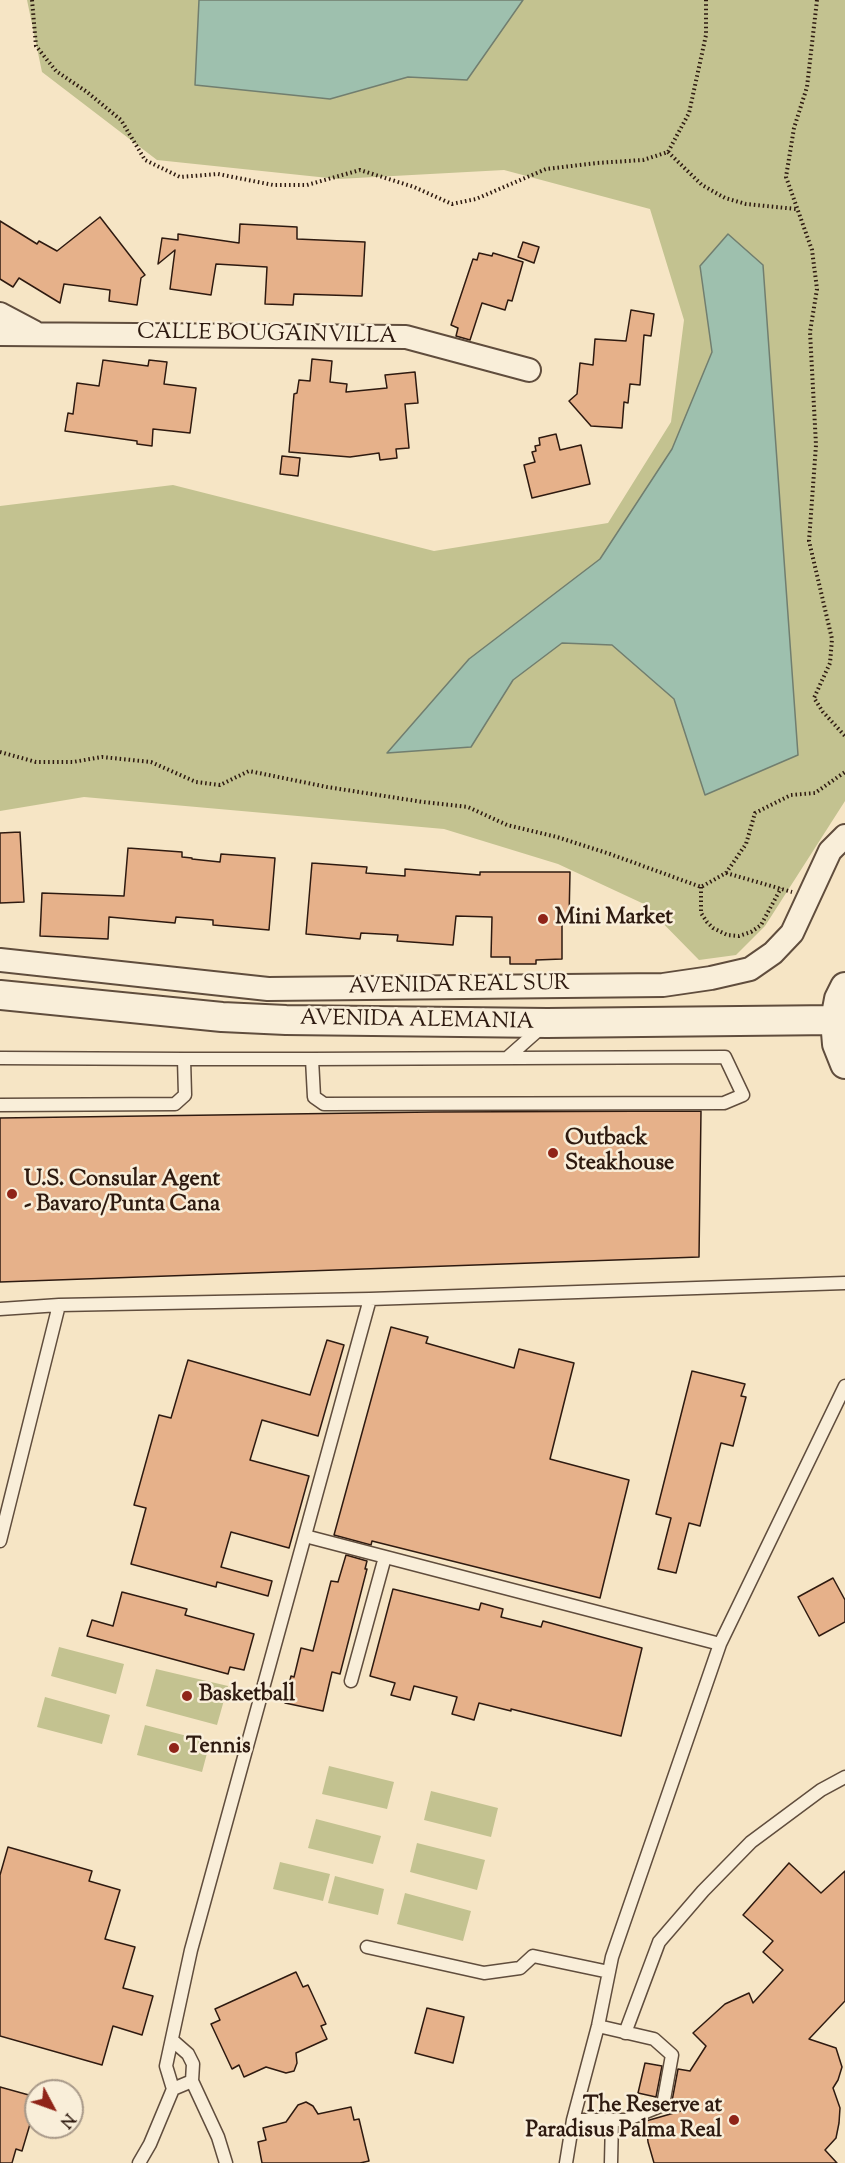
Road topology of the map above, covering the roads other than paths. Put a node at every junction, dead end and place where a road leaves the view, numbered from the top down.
1 (0, 314) edge
2 (0, 334) edge
3 (38, 334) junction
4 (529, 370) dead end
5 (845, 836) edge
6 (0, 960) edge
7 (845, 987) edge
8 (0, 995) edge
9 (835, 1020) junction
10 (547, 1023) junction
11 (0, 1058) edge
12 (507, 1058) junction
13 (184, 1059) junction
14 (312, 1059) junction
15 (845, 1064) edge
16 (0, 1105) edge
17 (845, 1283) edge
18 (370, 1299) junction
19 (59, 1305) junction
20 (0, 1309) edge
21 (845, 1386) edge
22 (305, 1536) junction
23 (0, 1541) edge
24 (385, 1557) junction
25 (720, 1644) junction
26 (351, 1681) dead end
27 (845, 1777) edge
28 (367, 1947) dead end
29 (609, 1972) junction
30 (598, 2026) junction
31 (625, 2032) junction
32 (172, 2040) junction
33 (192, 2081) junction
34 (173, 2089) junction
35 (573, 2120) junction
36 (612, 2120) junction
37 (139, 2163) edge
38 (226, 2163) edge
39 (566, 2163) edge
40 (611, 2163) edge

1 - 3 street
2 - 3 street, CALLE BOUGAINVILLA
3 - 4 street, CALLE BOUGAINVILLA
5 - 6 street, AVENIDA REAL SUR
7 - 9 street
8 - 10 street, AVENIDA ALEMANIA
9 - 10 street, AVENIDA ALEMANIA
9 - 15 street
10 - 12 lane
11 - 13 lane
12 - 14 lane
12 - 14 lane
13 - 14 lane
13 - 16 lane
17 - 18 lane
18 - 19 lane
18 - 22 lane
19 - 20 lane
19 - 23 lane
21 - 25 lane
22 - 24 lane
22 - 32 lane
24 - 25 lane
24 - 26 lane
25 - 29 lane
27 - 31 lane
28 - 29 lane
29 - 30 lane
30 - 31 lane
30 - 35 lane
31 - 36 lane
32 - 33 lane
32 - 34 lane
33 - 34 lane
33 - 38 lane
34 - 37 lane
35 - 36 lane
35 - 39 lane
36 - 40 lane

